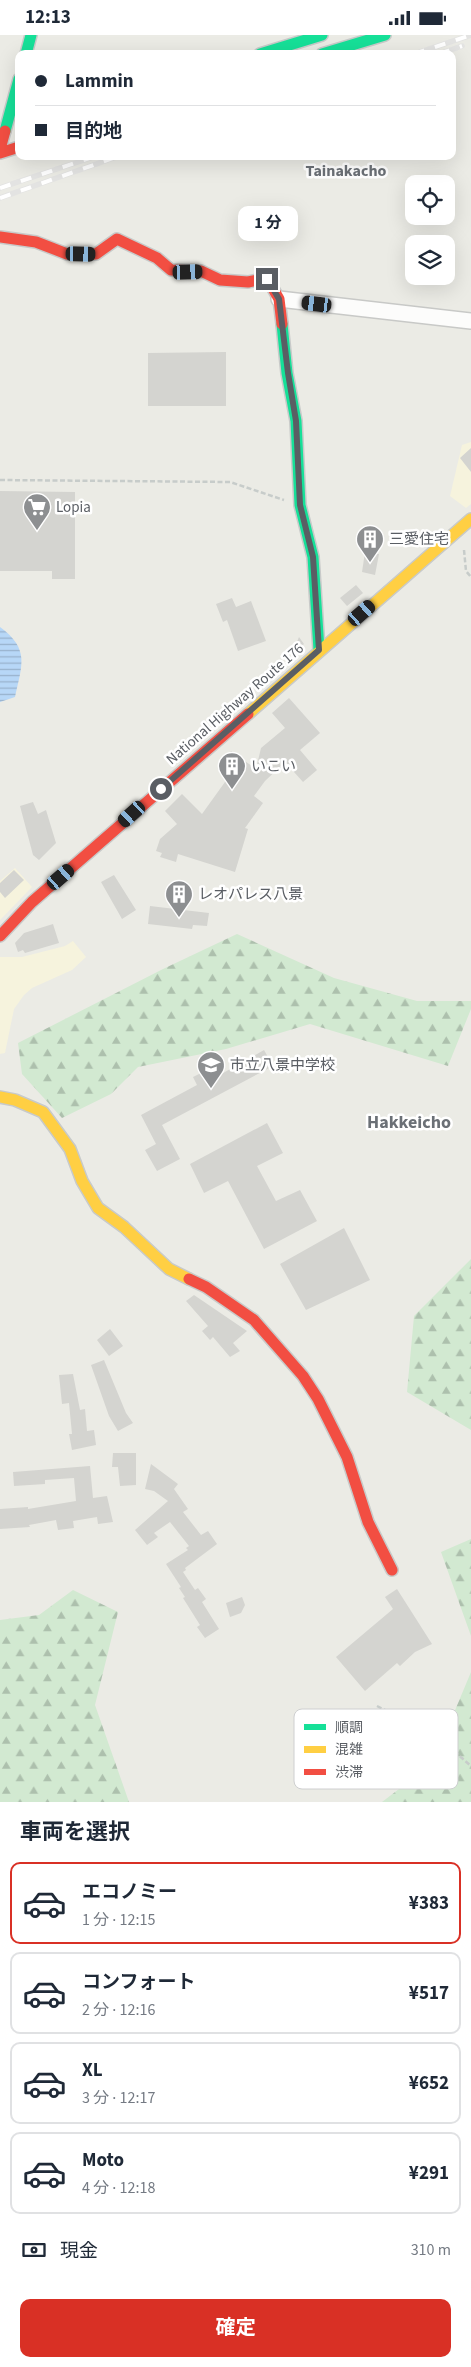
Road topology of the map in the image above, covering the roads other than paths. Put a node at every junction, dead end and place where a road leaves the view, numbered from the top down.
1 (31, 35) edge
2 (319, 35) edge
3 (385, 35) edge
4 (27, 50) edge
5 (272, 50) edge
6 (321, 50) edge
7 (335, 50) edge
8 (15, 91) edge
9 (15, 128) edge
10 (2, 132) edge
11 (15, 148) edge
12 (0, 149) edge
13 (0, 153) edge
14 (0, 237) edge
15 (279, 299) junction
16 (471, 321) edge
17 (471, 519) edge
18 (319, 650) junction
19 (0, 936) edge
20 (0, 1097) edge
21 (392, 1570) dead end

1 - 4 main road
2 - 5 main road
2 - 6 main road
3 - 7 main road
8 - 10 main road
9 - 10 main road
10 - 12 main road
11 - 13 main road
14 - 15 main road
15 - 16 street
15 - 18 main road
17 - 18 main road, National Highway Route 176
18 - 19 main road, National Highway Route 176
20 - 21 main road

